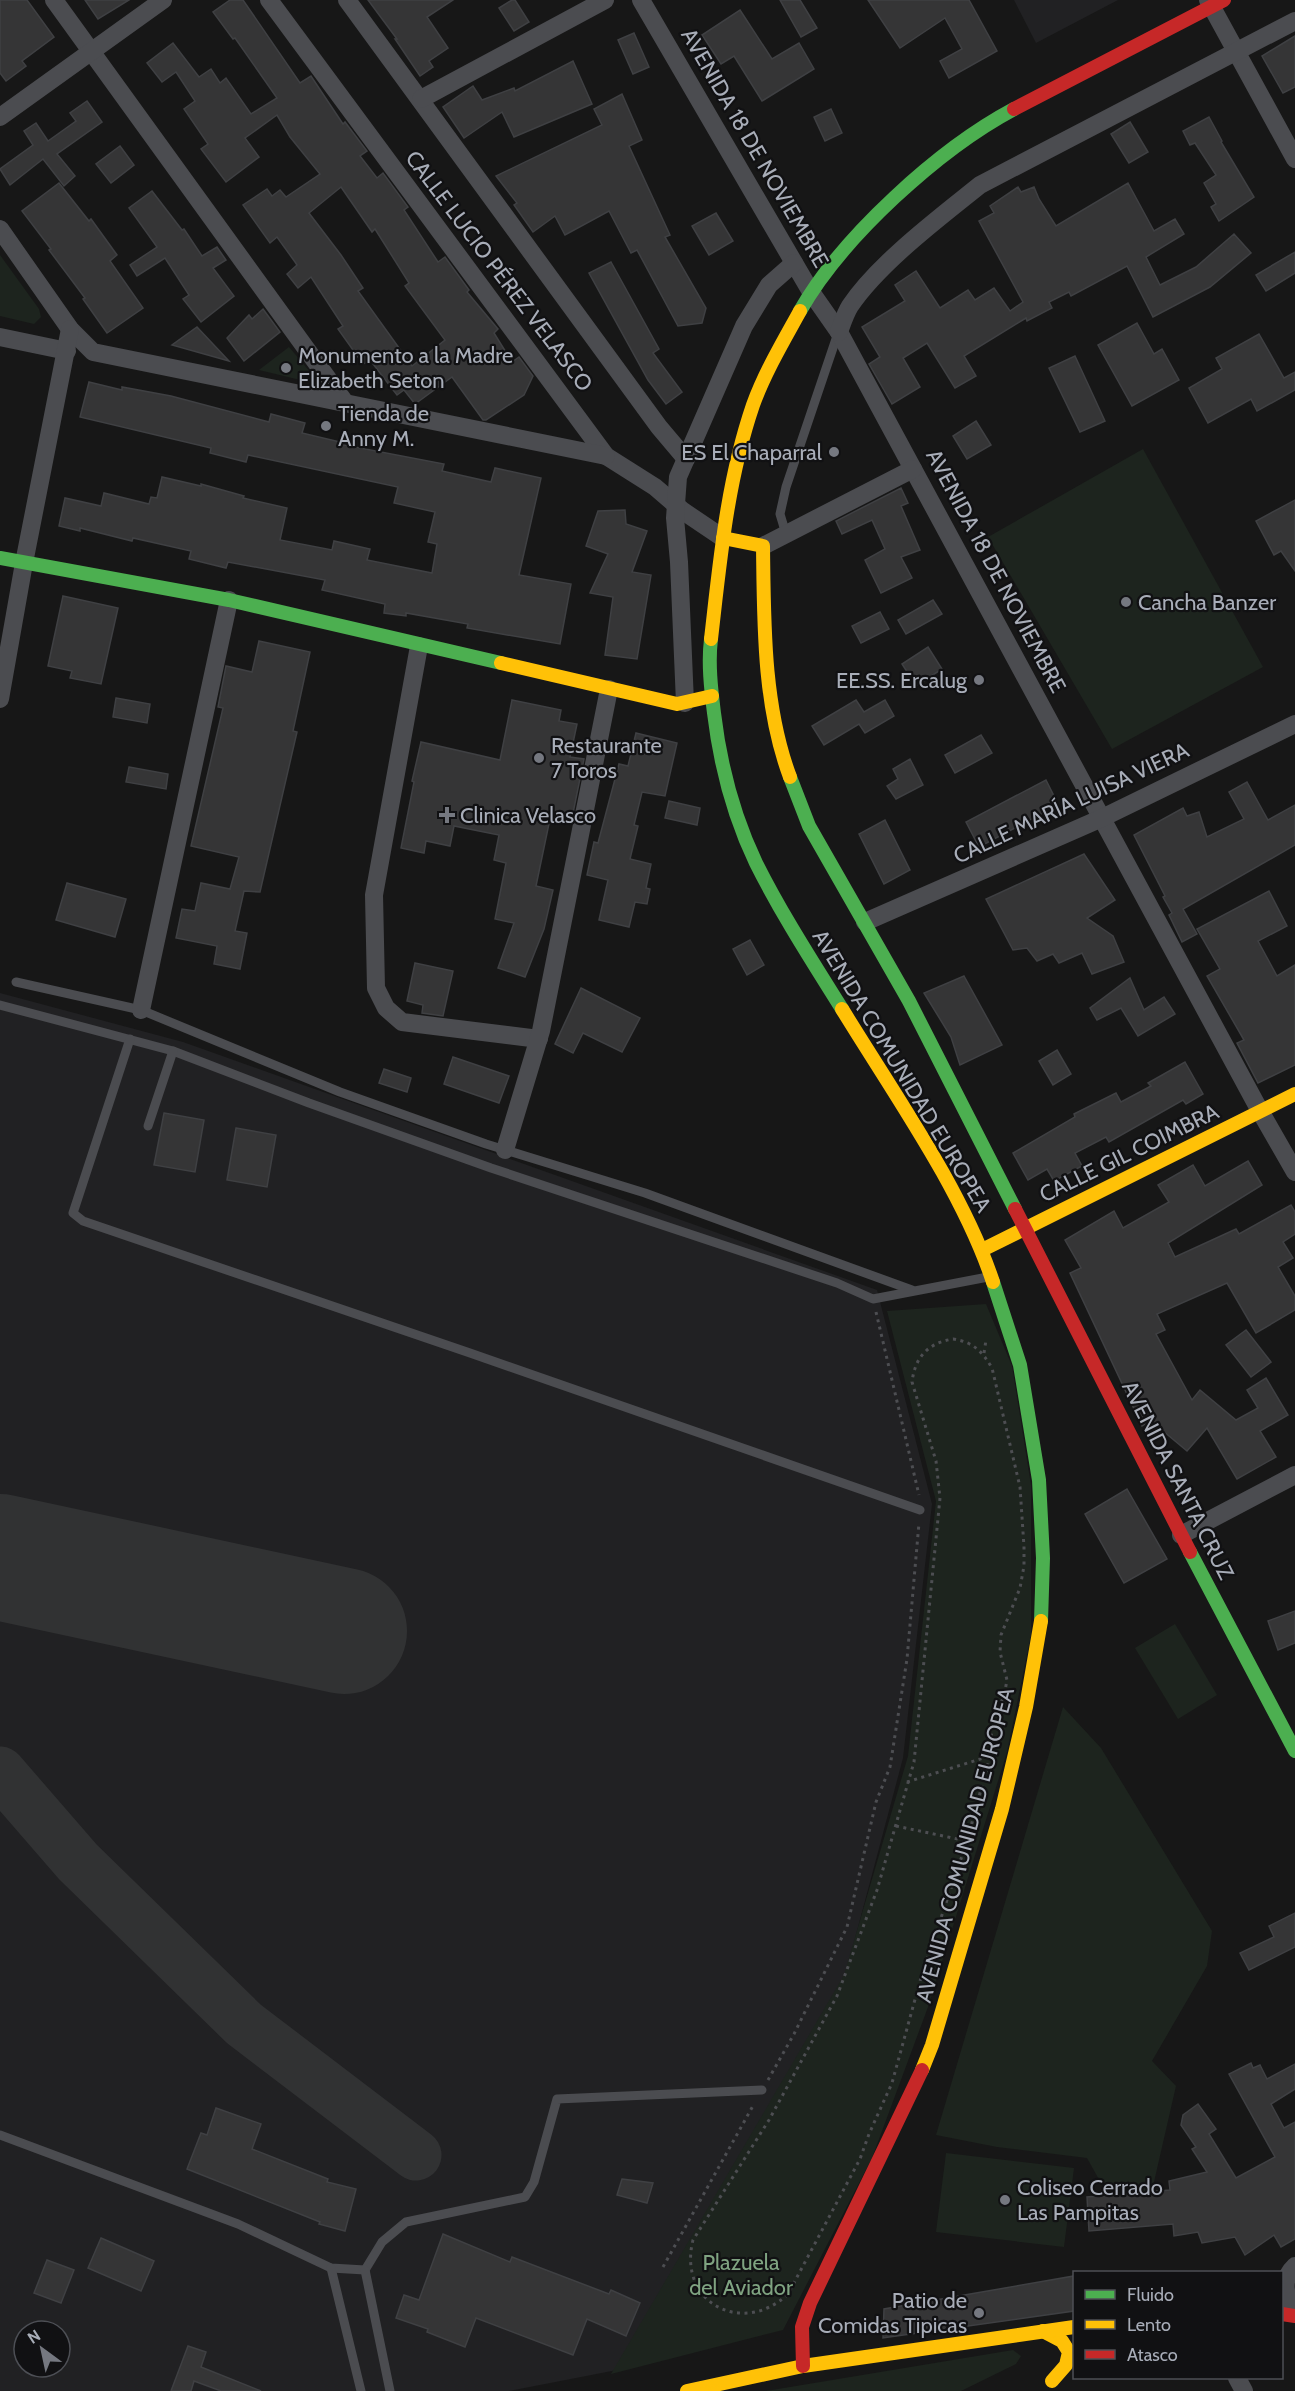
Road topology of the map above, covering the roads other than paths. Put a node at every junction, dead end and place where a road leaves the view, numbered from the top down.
1 (54, 0) edge
2 (163, 0) edge
3 (269, 0) edge
4 (347, 0) edge
5 (604, 0) edge
6 (641, 0) edge
7 (1215, 2) edge
8 (1295, 21) edge
9 (91, 51) junction
10 (1237, 53) junction
11 (421, 99) junction
12 (0, 117) edge
13 (1295, 159) edge
14 (0, 229) edge
15 (794, 263) junction
16 (811, 292) junction
17 (70, 329) junction
18 (839, 332) junction
19 (0, 337) edge
20 (67, 351) junction
21 (344, 401) junction
22 (606, 456) junction
23 (686, 459) junction
24 (913, 469) junction
25 (676, 504) junction
26 (786, 534) junction
27 (723, 537) junction
28 (763, 546) junction
29 (0, 558) edge
30 (24, 563) junction
31 (229, 600) junction
32 (419, 646) junction
33 (609, 689) junction
34 (712, 696) junction
35 (0, 699) edge
36 (685, 703) junction
37 (1295, 724) edge
38 (1102, 818) junction
39 (866, 922) junction
40 (16, 982) dead end
41 (0, 1005) edge
42 (141, 1010) junction
43 (130, 1039) junction
44 (539, 1039) junction
45 (173, 1051) junction
46 (1295, 1094) edge
47 (1260, 1111) junction
48 (148, 1126) dead end
49 (505, 1150) junction
50 (1295, 1172) edge
51 (1026, 1227) junction
52 (981, 1250) junction
53 (989, 1277) junction
54 (914, 1291) junction
55 (1295, 1475) edge
56 (920, 1510) road end
57 (1182, 1535) junction
58 (1295, 1751) edge
59 (762, 2090) road end
60 (0, 2134) edge
61 (1295, 2264) edge
62 (331, 2268) junction
63 (365, 2270) junction
64 (1277, 2271) edge
65 (1295, 2309) edge
66 (1073, 2327) edge
67 (1043, 2331) junction
68 (803, 2366) junction
69 (1073, 2370) edge
70 (1052, 2381) junction
71 (1036, 2388) dead end
72 (361, 2391) edge
73 (390, 2391) edge
74 (687, 2391) edge

1 - 9 street
2 - 9 street
3 - 22 street, CALLE LUCIO PÉREZ VELASCO
4 - 11 street
5 - 11 street
6 - 15 street, AVENIDA 18 DE NOVIEMBRE
7 - 10 street
7 - 16 main road, AVENIDA COMUNIDAD EUROPEA
8 - 10 street
9 - 12 street
9 - 21 street
10 - 13 street
10 - 18 street
11 - 23 street
14 - 17 street
15 - 16 street, AVENIDA 18 DE NOVIEMBRE
15 - 23 street
16 - 18 street, AVENIDA 18 DE NOVIEMBRE
16 - 27 main road, AVENIDA COMUNIDAD EUROPEA
17 - 20 street
17 - 21 street
18 - 24 street, AVENIDA 18 DE NOVIEMBRE
18 - 26 lane
19 - 20 street
20 - 30 street
21 - 22 street
22 - 25 street, CALLE LUCIO PÉREZ VELASCO
23 - 25 street
24 - 26 street
24 - 38 street, AVENIDA 18 DE NOVIEMBRE
25 - 27 street, CALLE LUCIO PÉREZ VELASCO
25 - 36 street
26 - 28 street
27 - 28 main road
27 - 34 main road, AVENIDA COMUNIDAD EUROPEA
28 - 39 main road, AVENIDA SANTA CRUZ
29 - 30 main road
30 - 31 main road
30 - 35 street
31 - 32 main road
31 - 42 street
32 - 33 main road
32 - 44 street
33 - 36 main road
33 - 44 street
34 - 36 main road
34 - 52 main road, AVENIDA COMUNIDAD EUROPEA
37 - 38 street, CALLE MARÍA LUISA VIERA
38 - 39 street, CALLE MARÍA LUISA VIERA
38 - 47 street, AVENIDA 18 DE NOVIEMBRE
39 - 51 main road, AVENIDA SANTA CRUZ
40 - 42 lane
41 - 43 lane
42 - 49 lane
43 - 45 lane
43 - 56 lane
44 - 49 street
45 - 48 lane
45 - 54 lane
46 - 47 main road, CALLE GIL COIMBRA
47 - 50 street, AVENIDA 18 DE NOVIEMBRE
47 - 51 main road, CALLE GIL COIMBRA
49 - 54 lane
51 - 52 main road, CALLE GIL COIMBRA
51 - 57 main road, AVENIDA SANTA CRUZ
52 - 53 main road, AVENIDA COMUNIDAD EUROPEA
53 - 54 lane
53 - 68 main road, AVENIDA COMUNIDAD EUROPEA
55 - 57 street
57 - 58 main road, AVENIDA SANTA CRUZ
59 - 63 lane
60 - 62 lane
61 - 64 street
61 - 65 street
62 - 63 lane
62 - 72 lane
63 - 73 lane
66 - 67 main road
67 - 68 main road
67 - 70 main road
68 - 74 main road
69 - 70 main road
70 - 71 main road

